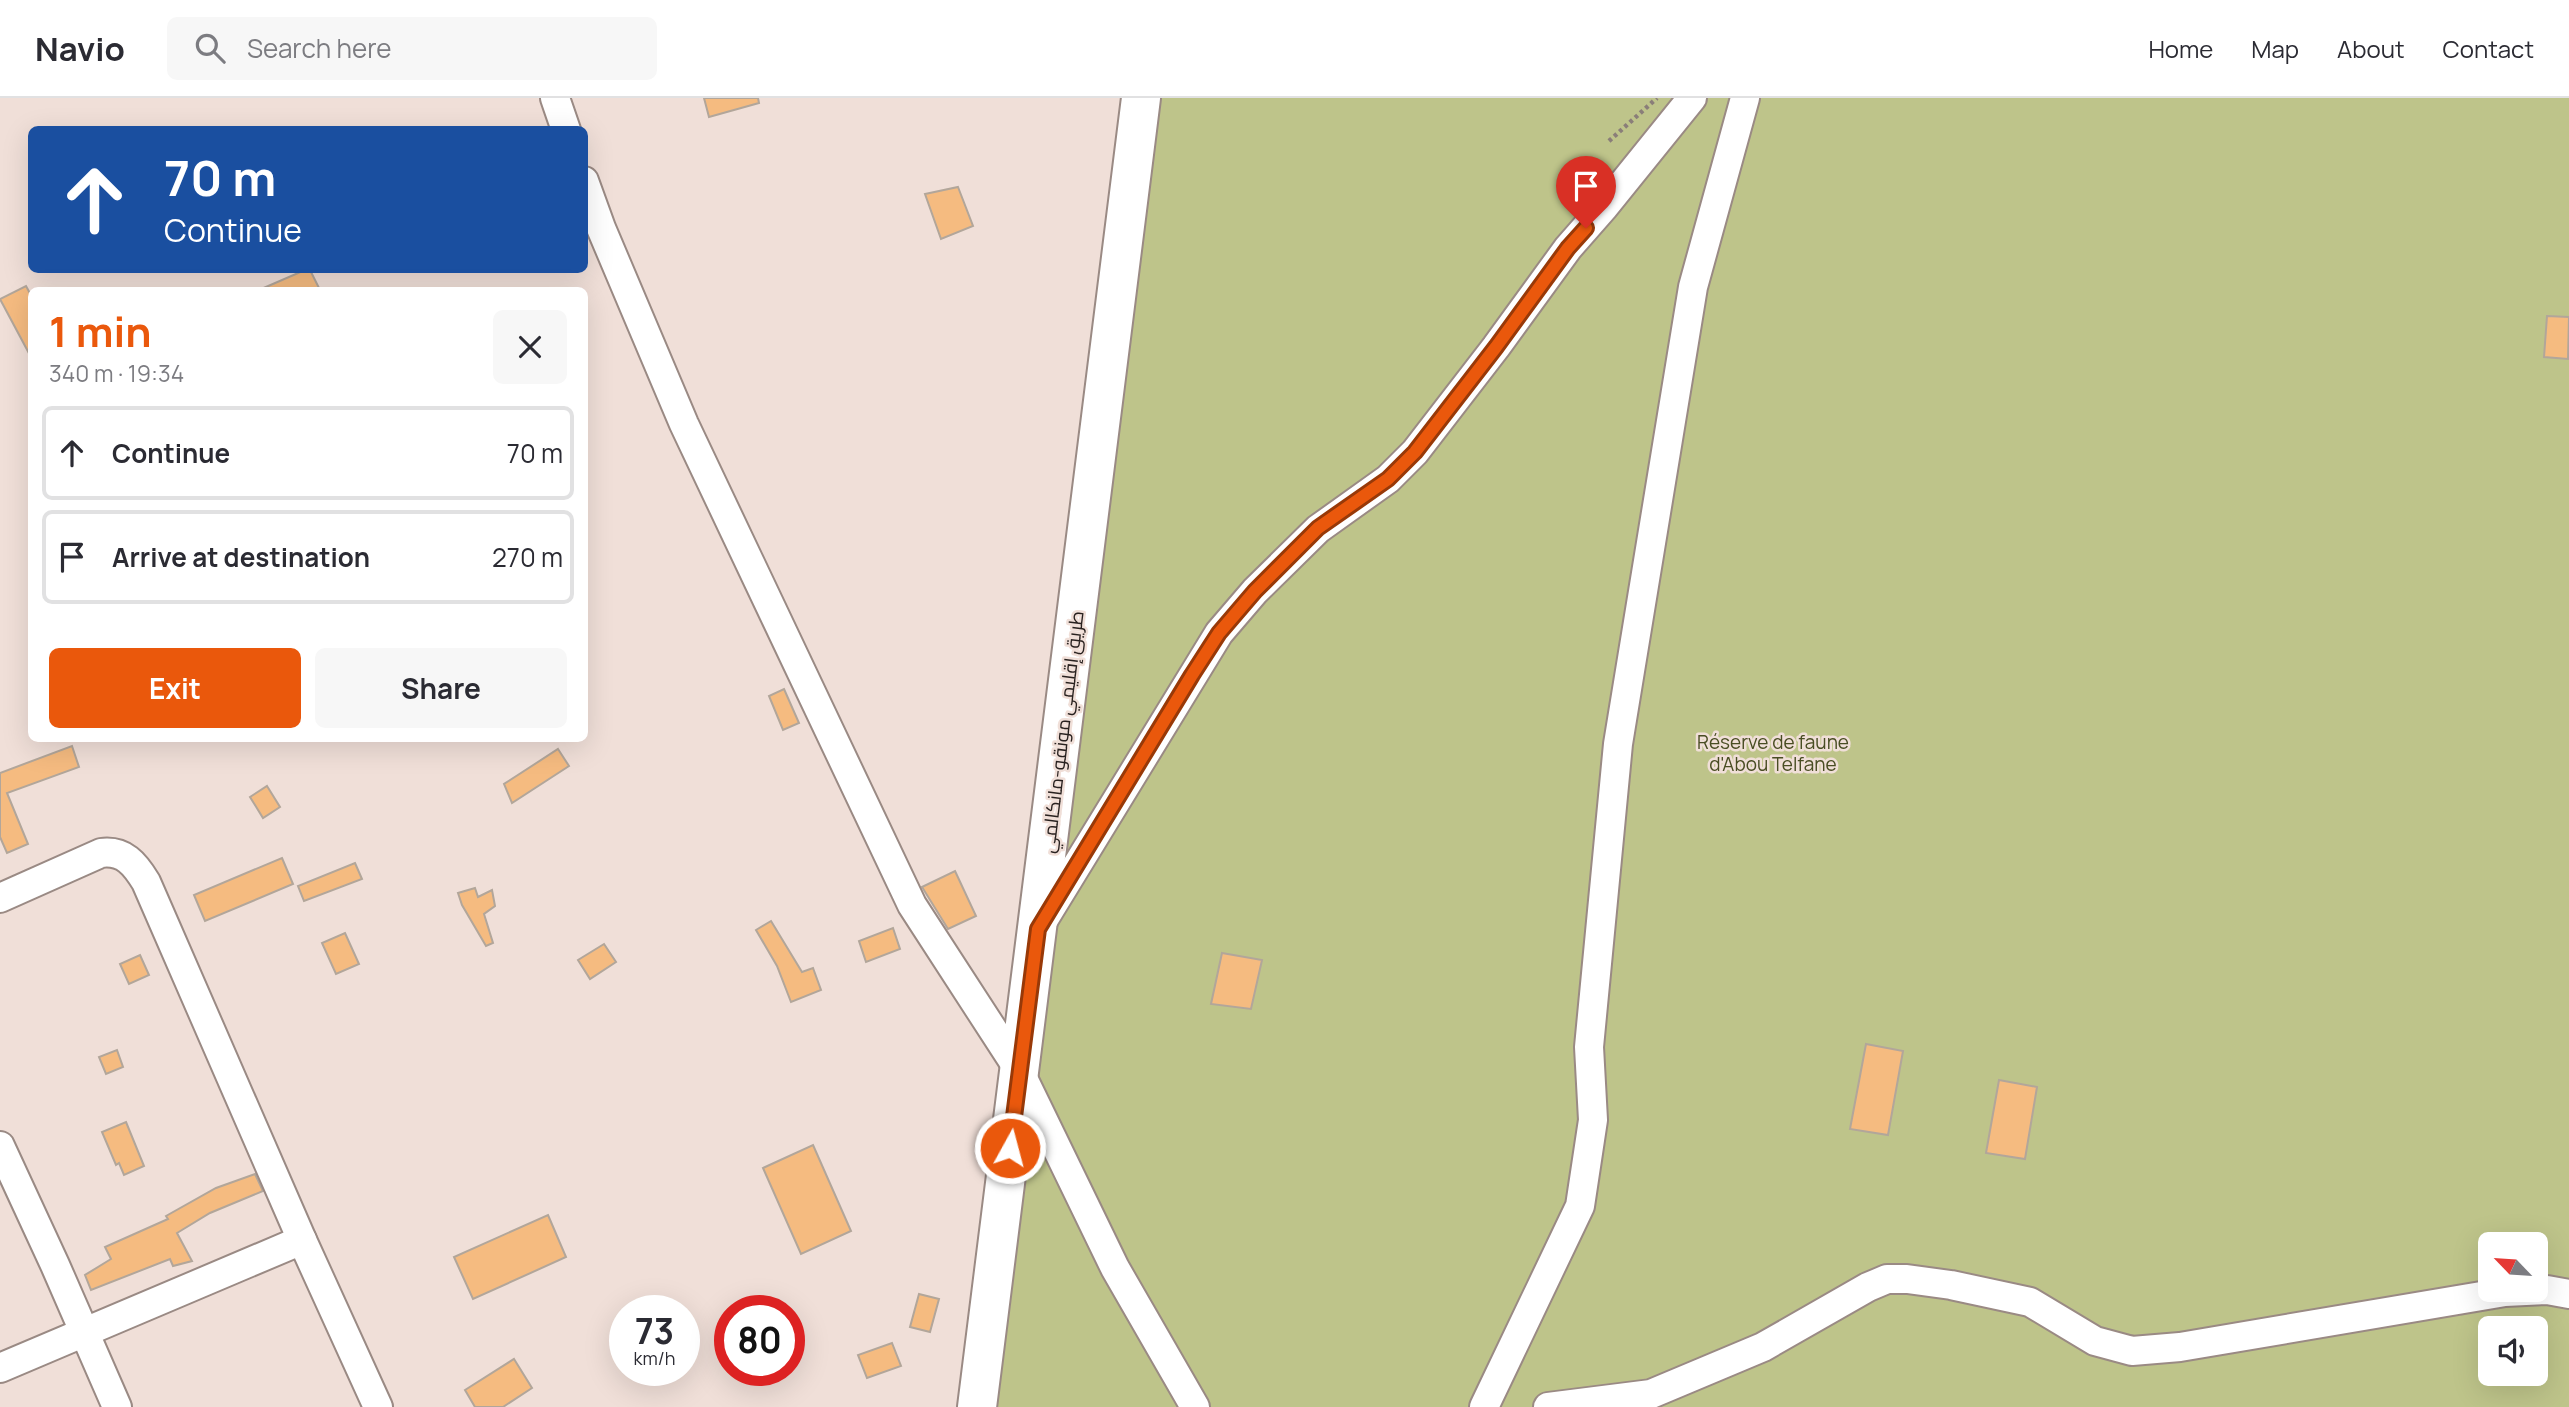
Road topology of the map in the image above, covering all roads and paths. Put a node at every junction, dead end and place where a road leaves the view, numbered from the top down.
1 (555, 98) edge
2 (1141, 98) edge
3 (1657, 98) edge
4 (1692, 98) edge
5 (1745, 98) edge
6 (565, 126) edge
7 (1609, 141) dead end
8 (588, 192) edge
9 (0, 898) edge
10 (1038, 929) junction
11 (1019, 1070) junction
12 (0, 1146) edge
13 (302, 1240) junction
14 (2569, 1294) edge
15 (85, 1332) junction
16 (0, 1368) edge
17 (117, 1407) edge
18 (378, 1407) edge
19 (977, 1407) edge
20 (1195, 1407) edge
21 (1485, 1407) edge
22 (1548, 1407) edge

1 - 6 street
2 - 10 highway, طريق إقليمي مونقو-مانكالمي
3 - 7 path
4 - 10 street
5 - 21 street
8 - 11 street
9 - 13 street
10 - 11 highway, طريق إقليمي مونقو-مانكالمي
11 - 19 highway, طريق إقليمي مونقو-مانكالمي
11 - 20 street
12 - 15 street
13 - 15 street
13 - 18 street
14 - 22 street
15 - 16 street
15 - 17 street

